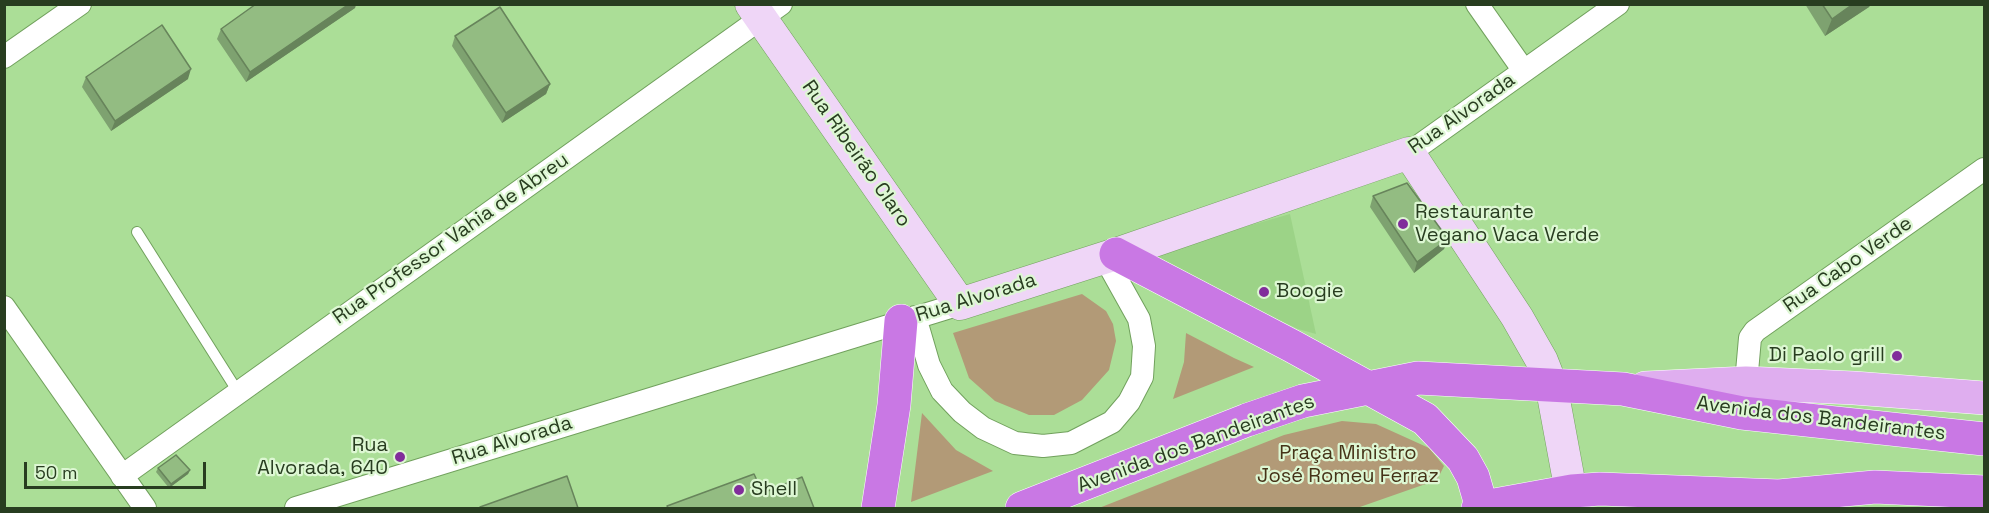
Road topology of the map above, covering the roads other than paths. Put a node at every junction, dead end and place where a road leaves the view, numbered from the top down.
1 (80, 4) edge
2 (1477, 4) edge
3 (1618, 4) edge
4 (764, 9) edge
5 (4, 57) edge
6 (1524, 71) junction
7 (1409, 153) junction
8 (1984, 169) edge
9 (137, 232) dead end
10 (1111, 256) junction
11 (960, 304) junction
12 (4, 307) edge
13 (908, 319) junction
14 (1746, 383) junction
15 (1551, 384) junction
16 (1367, 386) junction
17 (1623, 389) junction
18 (238, 392) junction
19 (1984, 398) edge
20 (1984, 439) edge
21 (122, 476) junction
22 (1984, 492) edge
23 (1779, 496) junction
24 (1573, 500) edge
25 (145, 508) edge
26 (296, 508) edge
27 (878, 508) edge
28 (1023, 508) edge
29 (1481, 508) edge
30 (1828, 508) edge

1 - 5 street
2 - 6 street
3 - 6 street, Rua Alvorada
4 - 11 street, Rua Ribeirão Claro
4 - 18 street, Rua Professor Vahia de Abreu
6 - 7 street, Rua Alvorada
7 - 10 street, Rua Alvorada
7 - 15 street
8 - 14 street, Rua Cabo Verde
9 - 18 lane
10 - 11 street, Rua Alvorada
10 - 13 street
10 - 16 highway
11 - 13 street, Rua Alvorada
12 - 21 street
13 - 26 street, Rua Alvorada
13 - 27 highway
14 - 17 main road, Avenida dos Bandeirantes
14 - 19 main road, Avenida dos Bandeirantes
15 - 16 highway, Avenida dos Bandeirantes
15 - 17 highway, Avenida dos Bandeirantes
15 - 24 street
16 - 28 highway, Avenida dos Bandeirantes
16 - 29 highway
17 - 20 highway, Avenida dos Bandeirantes
18 - 21 street, Rua Professor Vahia de Abreu
21 - 25 street
22 - 23 highway
23 - 24 highway
23 - 30 main road
24 - 29 highway

